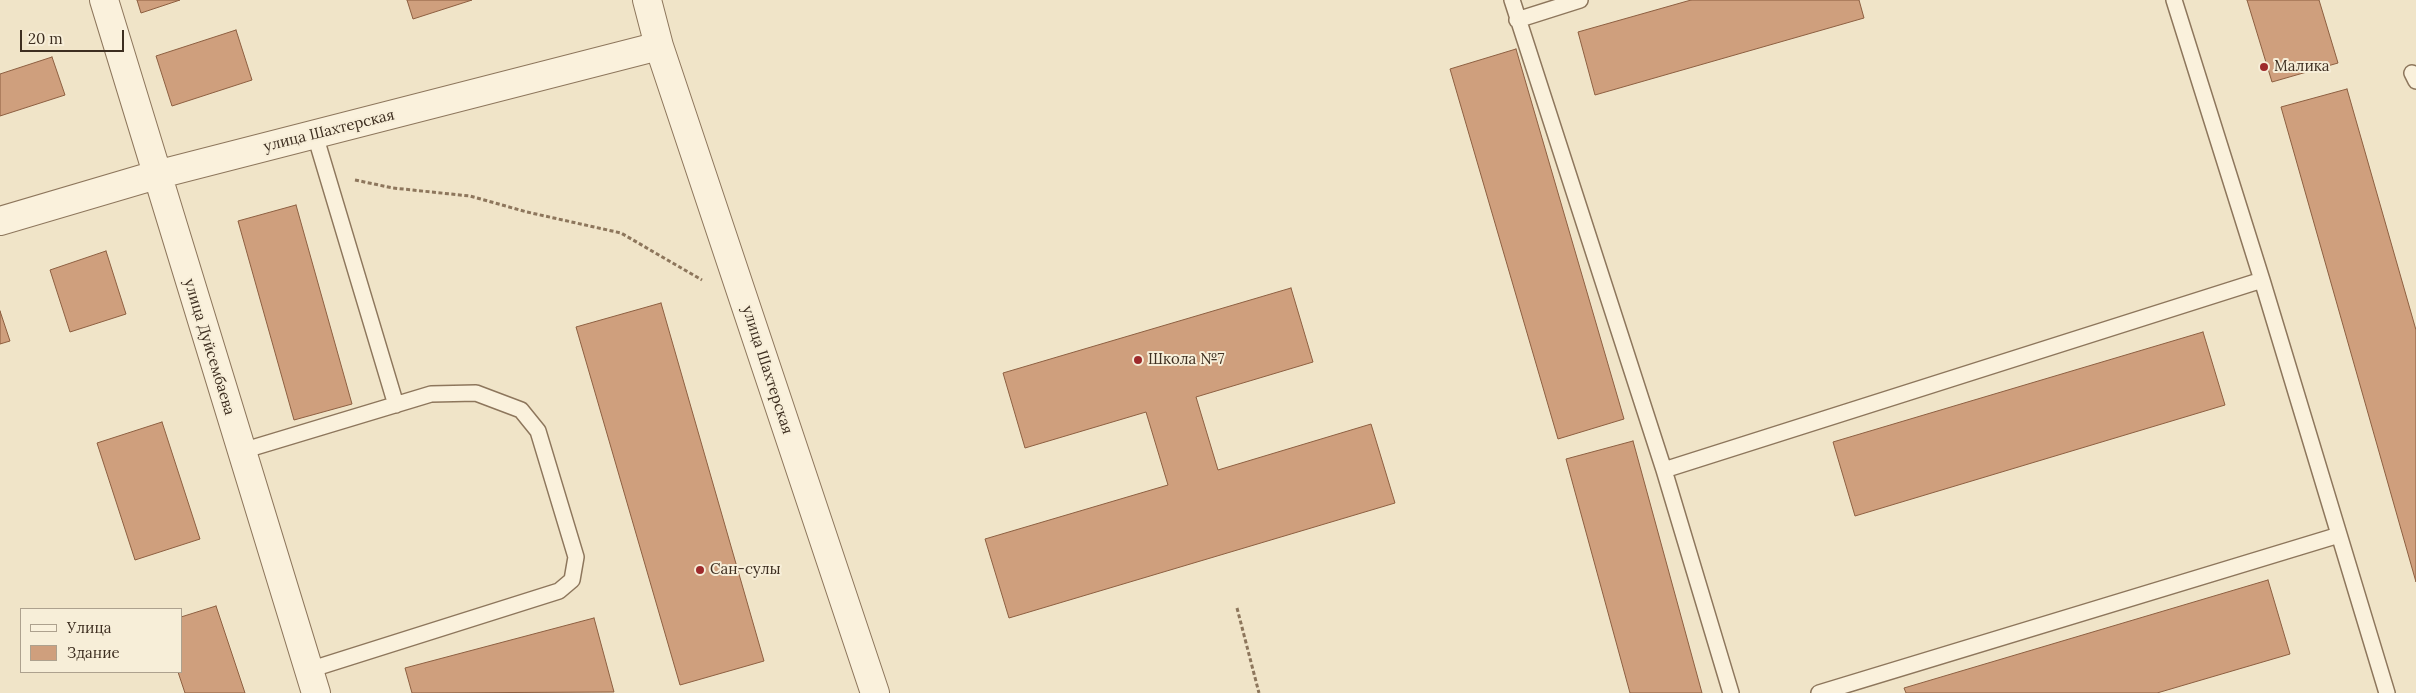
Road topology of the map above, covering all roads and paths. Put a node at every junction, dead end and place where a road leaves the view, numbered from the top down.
1 (104, 0) edge
2 (647, 0) edge
3 (1512, 0) edge
4 (1580, 0) edge
5 (2174, 0) edge
6 (1517, 20) junction
7 (659, 46) junction
8 (315, 135) junction
9 (156, 175) junction
10 (327, 175) junction
11 (0, 220) edge
12 (2262, 280) junction
13 (705, 282) dead end
14 (396, 405) junction
15 (242, 451) junction
16 (1664, 470) junction
17 (2339, 535) junction
18 (1237, 608) dead end
19 (313, 682) edge
20 (875, 693) edge
21 (1259, 693) edge
22 (1732, 693) edge
23 (1819, 693) edge
24 (2387, 693) edge

1 - 9 street, улица Дуйсембаева
2 - 7 street, улица Шахтерская
3 - 6 lane
4 - 6 lane
5 - 12 lane
6 - 16 lane
7 - 8 street, улица Шахтерская
7 - 20 street, улица Шахтерская
8 - 9 street, улица Шахтерская
8 - 10 lane
9 - 11 street, улица Шахтерская
9 - 15 street, улица Дуйсембаева
10 - 13 path
10 - 14 lane
12 - 16 lane
12 - 17 lane
14 - 15 lane
14 - 19 lane
15 - 19 street, улица Дуйсембаева
16 - 22 lane
17 - 23 lane
17 - 24 lane
18 - 21 path

